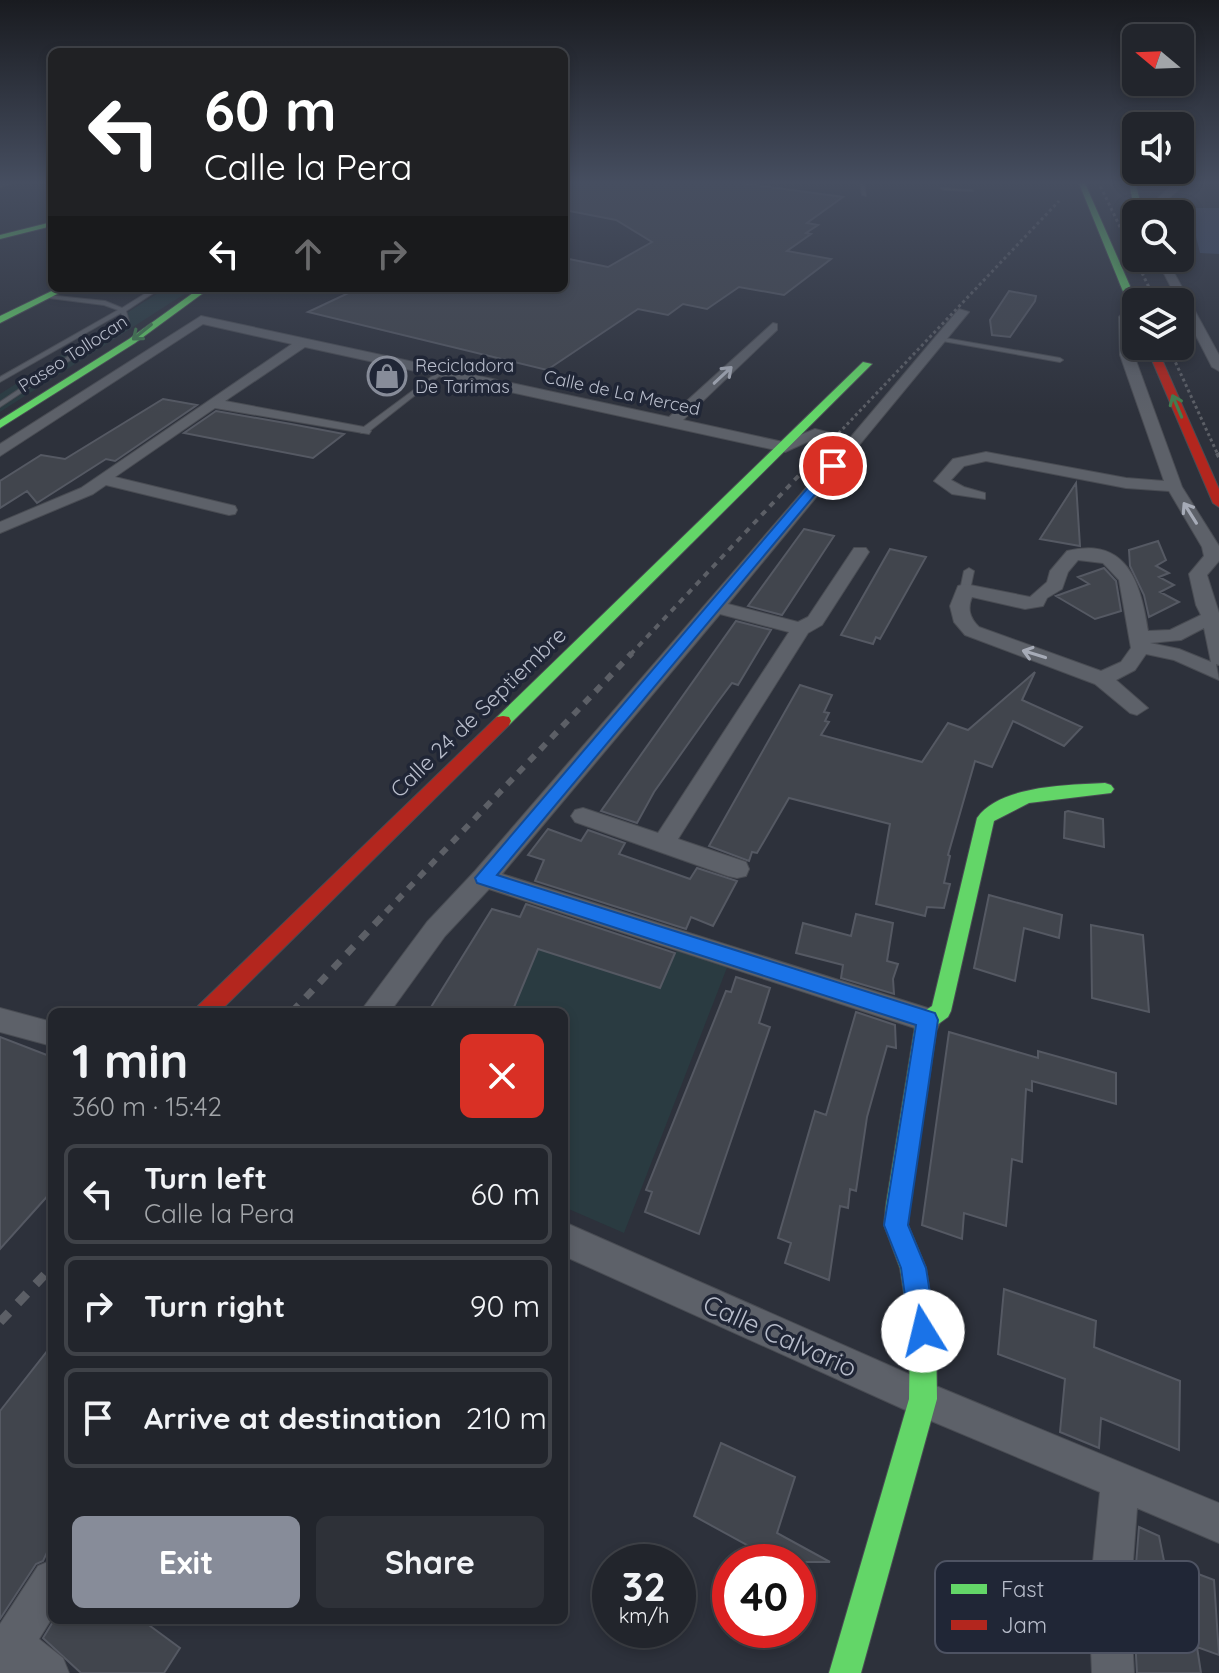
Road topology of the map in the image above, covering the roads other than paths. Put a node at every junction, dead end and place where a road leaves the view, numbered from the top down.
1 (1113, 259) edge
2 (1168, 272) edge
3 (1126, 288) edge
4 (57, 292) edge
5 (152, 292) edge
6 (200, 292) edge
7 (123, 310) junction
8 (963, 312) dead end
9 (0, 320) edge
10 (773, 327) dead end
11 (939, 339) junction
12 (305, 341) junction
13 (1060, 360) dead end
14 (1129, 360) edge
15 (1157, 360) edge
16 (867, 364) dead end
17 (1219, 367) edge
18 (444, 370) junction
19 (0, 380) edge
20 (213, 403) junction
21 (0, 405) edge
22 (672, 423) junction
23 (0, 425) edge
24 (364, 431) joint
25 (852, 443) junction
26 (785, 447) junction
27 (0, 451) edge
28 (106, 480) junction
29 (1174, 487) junction
30 (979, 496) dead end
31 (1219, 503) edge
32 (229, 510) dead end
33 (0, 528) edge
34 (860, 552) dead end
35 (716, 607) junction
36 (1212, 617) junction
37 (801, 629) junction
38 (1140, 642) junction
39 (1219, 659) edge
40 (1219, 674) edge
41 (1102, 679) junction
42 (1137, 708) dead end
43 (1105, 789) dead end
44 (583, 816) dead end
45 (664, 842) junction
46 (737, 869) dead end
47 (484, 878) junction
48 (209, 1008) edge
49 (377, 1008) edge
50 (0, 1020) edge
51 (927, 1020) junction
52 (48, 1033) edge
53 (568, 1241) edge
54 (923, 1399) junction
55 (1120, 1484) junction
56 (1219, 1523) edge
57 (1113, 1561) edge
58 (48, 1586) edge
59 (1110, 1653) edge
60 (6, 1654) edge
61 (48, 1673) edge
62 (845, 1673) edge
63 (1113, 1673) edge

1 - 3 main road
2 - 17 street
4 - 7 lane
4 - 9 main road
5 - 7 lane
6 -> 23 main road, Paseo Tollocan
7 - 19 lane
7 - 21 lane
8 - 11 street
22 -> 10 street
11 - 13 lane
11 - 25 street
12 - 18 street, Calle de La Merced
12 - 20 street
12 - 27 street, Calle de La Merced
14 - 29 street
31 -> 15 main road
16 - 26 main road, Calle 24 de Septiembre
18 - 22 street, Calle de La Merced
18 - 24 lane
20 - 24 street
20 - 28 street
22 - 26 street, Calle de La Merced
25 - 26 street
25 - 35 street
26 - 48 main road, Calle 24 de Septiembre
28 - 32 street
28 - 33 street
29 - 30 street
36 -> 29 street
34 - 37 street
35 - 37 street
35 - 47 street
36 - 38 street
36 - 39 street
37 - 45 street
38 - 40 street
38 - 41 street
41 -> 38 street
41 - 42 street
43 - 51 main road
44 - 45 street
45 - 46 street
47 - 49 street
47 - 51 street
50 - 52 street
51 - 54 main road
53 - 54 street, Calle Calvario
54 - 55 street, Calle Calvario
54 - 62 main road
55 - 56 street, Calle Calvario
55 - 57 street
58 - 60 street
59 - 63 street
60 - 61 street

